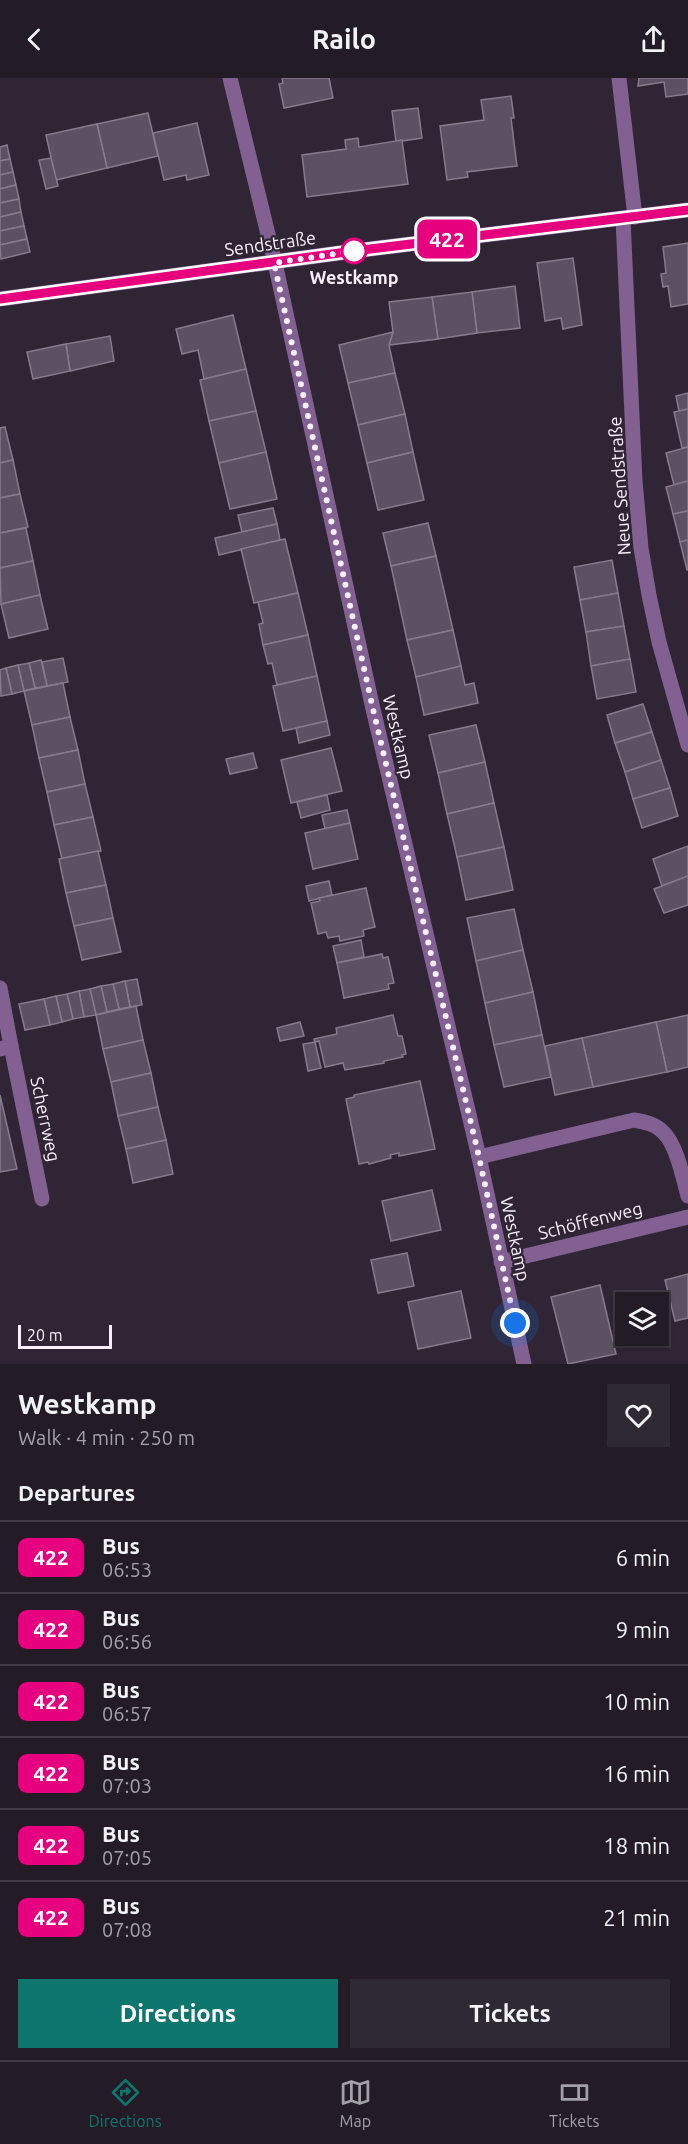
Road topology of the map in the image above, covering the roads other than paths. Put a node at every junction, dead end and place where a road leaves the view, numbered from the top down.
1 (230, 78) edge
2 (619, 78) edge
3 (688, 210) edge
4 (629, 218) junction
5 (274, 263) junction
6 (0, 299) edge
7 (688, 746) edge
8 (0, 988) edge
9 (6, 1047) edge
10 (479, 1157) junction
11 (688, 1196) edge
12 (42, 1199) dead end
13 (688, 1217) edge
14 (501, 1262) junction
15 (524, 1364) edge

1 - 5 street, Westkamp
2 - 4 street, Neue Sendstraße
3 - 4 street, Sendstraße
4 - 5 street, Sendstraße
4 - 7 street, Neue Sendstraße
5 - 6 street, Sendstraße
5 - 10 street, Westkamp
8 - 9 street, Scherrweg
9 - 12 street, Scherrweg
10 - 11 street
10 - 14 street, Westkamp
13 - 14 street, Schöffenweg
14 - 15 street, Westkamp

